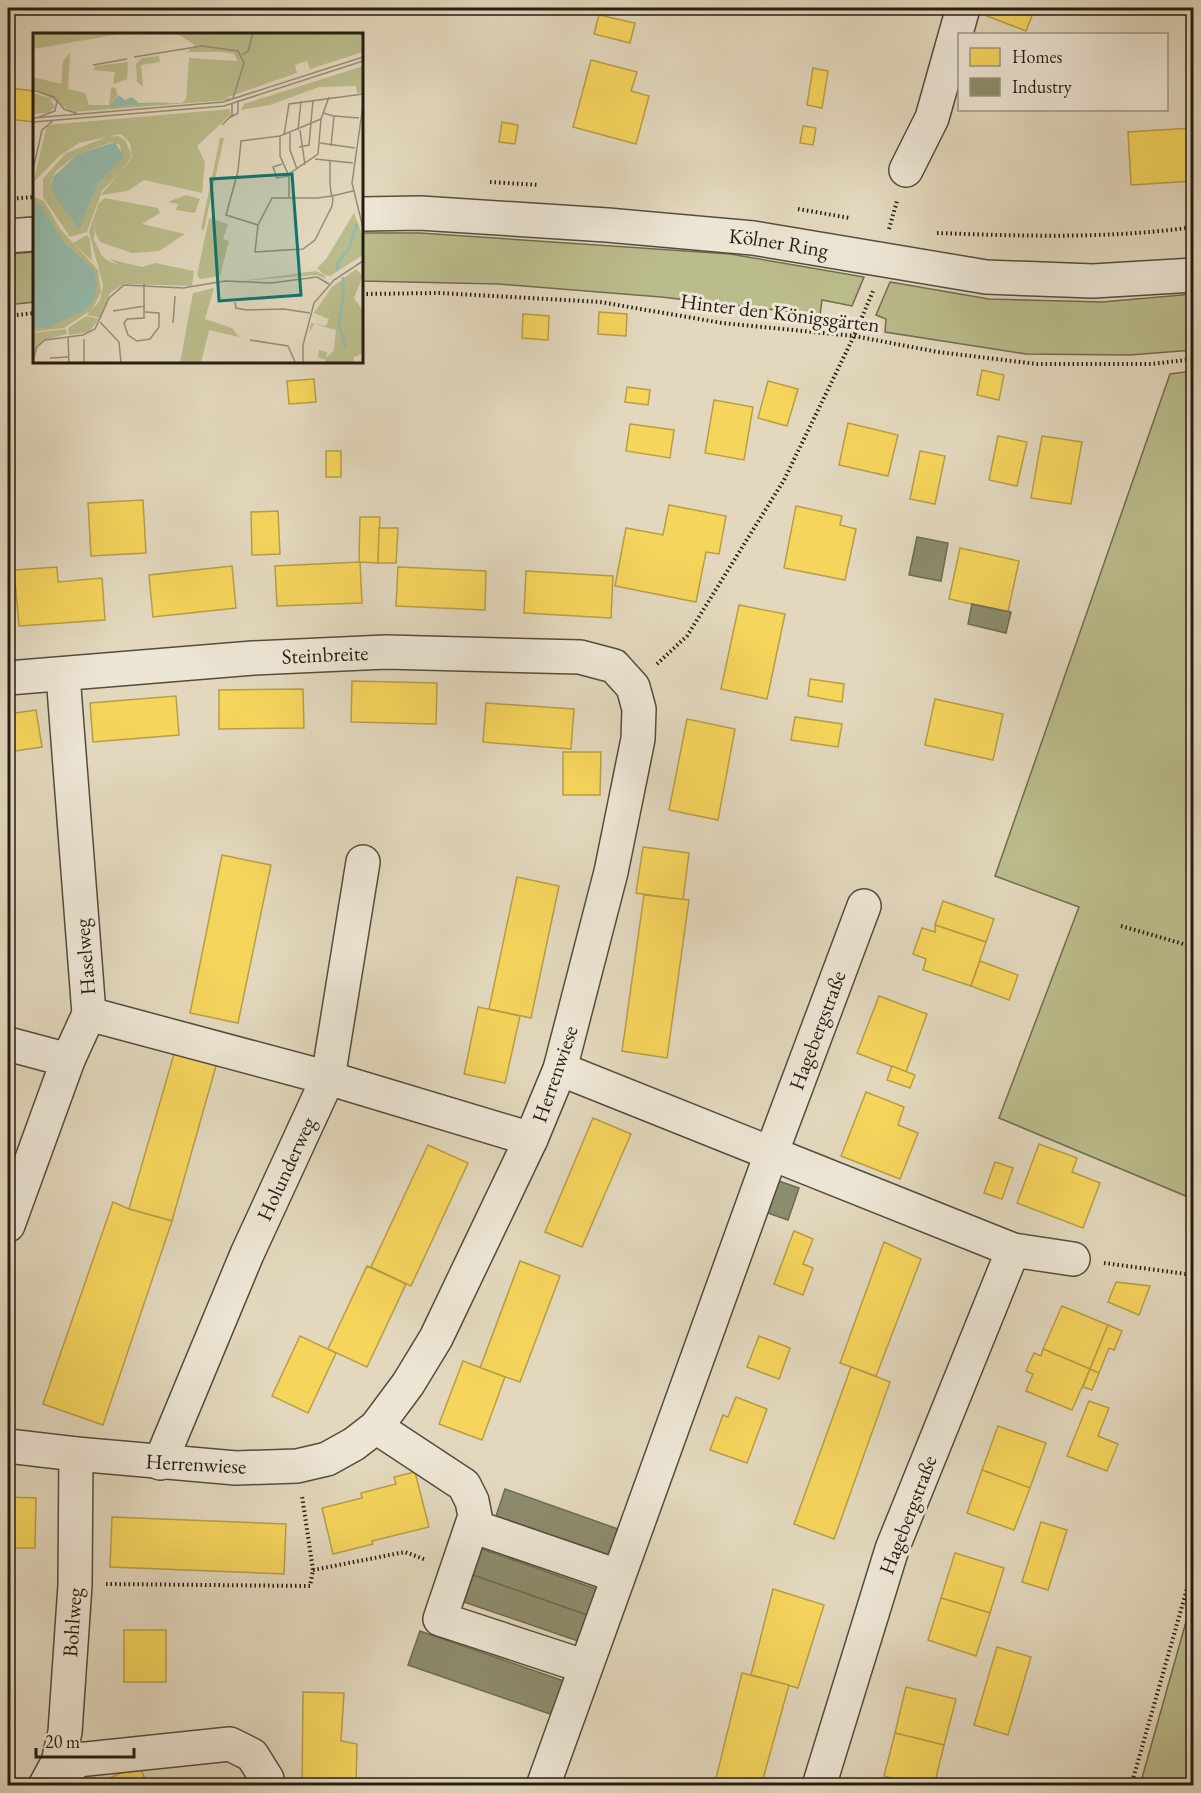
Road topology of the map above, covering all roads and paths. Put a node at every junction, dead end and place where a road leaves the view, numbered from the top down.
1 (963, 8) edge
2 (906, 170) joint
3 (33, 197) edge
4 (8, 199) edge
5 (363, 214) edge
6 (33, 234) edge
7 (8, 236) edge
8 (880, 260) junction
9 (1194, 275) edge
10 (363, 294) edge
11 (33, 313) edge
12 (8, 316) edge
13 (854, 336) junction
14 (1194, 359) edge
15 (63, 675) junction
16 (8, 678) edge
17 (633, 687) junction
18 (363, 862) dead end
19 (864, 906) dead end
20 (1122, 926) dead end
21 (1194, 947) edge
22 (89, 1014) junction
23 (8, 1044) edge
24 (68, 1060) junction
25 (560, 1069) junction
26 (328, 1078) junction
27 (531, 1139) junction
28 (771, 1154) junction
29 (8, 1225) edge
30 (1013, 1250) junction
31 (1073, 1260) joint
32 (1194, 1275) edge
33 (376, 1427) junction
34 (8, 1446) edge
35 (76, 1455) junction
36 (160, 1462) junction
37 (297, 1466) junction
38 (472, 1526) junction
39 (1194, 1564) edge
40 (314, 1570) junction
41 (456, 1571) junction
42 (603, 1571) dead end
43 (75, 1585) junction
44 (571, 1662) dead end
45 (58, 1778) edge
46 (268, 1785) edge
47 (543, 1785) edge
48 (819, 1785) edge
49 (1131, 1785) edge

1 - 2 street
2 - 8 path
3 - 4 path
5 - 8 street, Kölner Ring
6 - 7 street
8 - 9 street, Kölner Ring
8 - 13 path
10 - 13 path, Hinter den Königsgärten
11 - 12 path
13 - 14 path, Hinter den Königsgärten
13 - 17 path
15 - 16 street, Steinbreite
15 - 17 street, Steinbreite
15 - 22 street, Haselweg
17 - 25 street, Herrenwiese
18 - 26 street, Holunderweg
19 - 28 street, Hagebergstraße
20 - 21 path
22 - 24 street, Haselweg
22 - 26 street
23 - 24 street
24 - 29 street, Haselweg
25 - 27 street, Herrenwiese
25 - 28 street
26 - 27 street
26 - 36 street, Holunderweg
27 - 33 street, Herrenwiese
28 - 30 street
28 - 47 street, Hagebergstraße
30 - 31 street
30 - 48 street, Hagebergstraße
31 - 32 path
33 - 37 street, Herrenwiese
33 - 38 street
34 - 35 street, Herrenwiese
35 - 36 street, Herrenwiese
35 - 43 street, Bohlweg
36 - 37 street, Herrenwiese
37 - 40 path
38 - 41 street
38 - 42 street
39 - 49 path
40 - 41 path
40 - 43 path
41 - 44 street
43 - 45 street, Bohlweg
45 - 46 street

